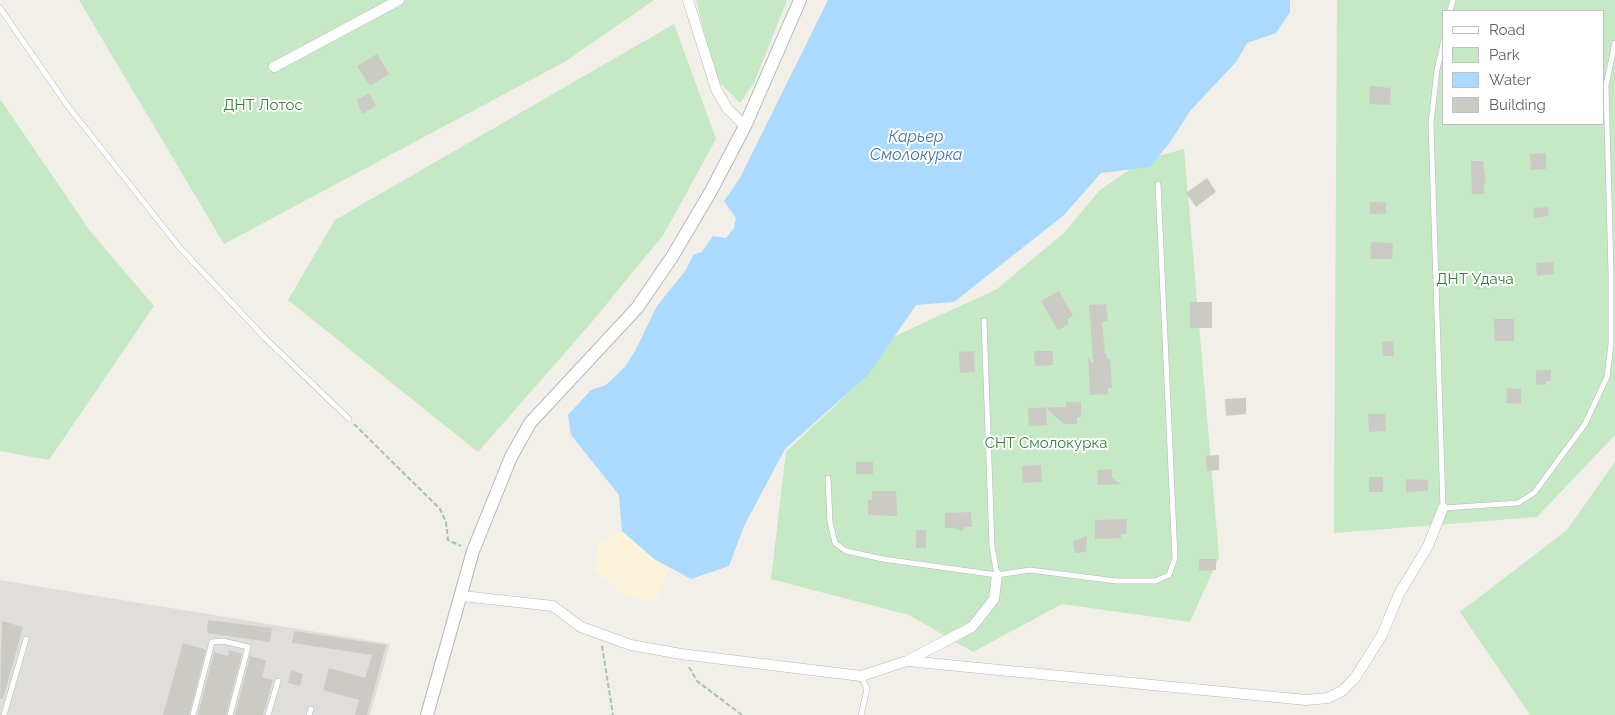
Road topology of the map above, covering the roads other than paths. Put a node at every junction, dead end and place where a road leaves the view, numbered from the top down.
1 (399, 0) edge
2 (688, 0) edge
3 (800, 0) edge
4 (0, 8) edge
5 (1615, 43) edge
6 (1442, 49) edge
7 (274, 67) dead end
8 (745, 126) junction
9 (1158, 184) dead end
10 (1613, 269) edge
11 (984, 321) dead end
12 (349, 419) road end
13 (828, 478) dead end
14 (1444, 508) junction
15 (996, 575) junction
16 (462, 596) junction
17 (26, 639) dead end
18 (907, 661) junction
19 (861, 676) junction
20 (278, 681) dead end
21 (4, 715) edge
22 (193, 715) edge
23 (230, 715) edge
24 (268, 715) edge
25 (427, 715) edge
26 (862, 715) edge

1 - 7 street
2 - 8 street
3 - 8 street
4 - 12 lane
5 - 10 lane
6 - 14 lane
8 - 16 street
9 - 15 lane
10 - 14 lane
11 - 15 lane
13 - 15 lane
14 - 18 street
15 - 18 street
16 - 19 street
16 - 25 street
17 - 21 lane
18 - 19 street
19 - 26 lane
20 - 24 lane
22 - 23 lane

